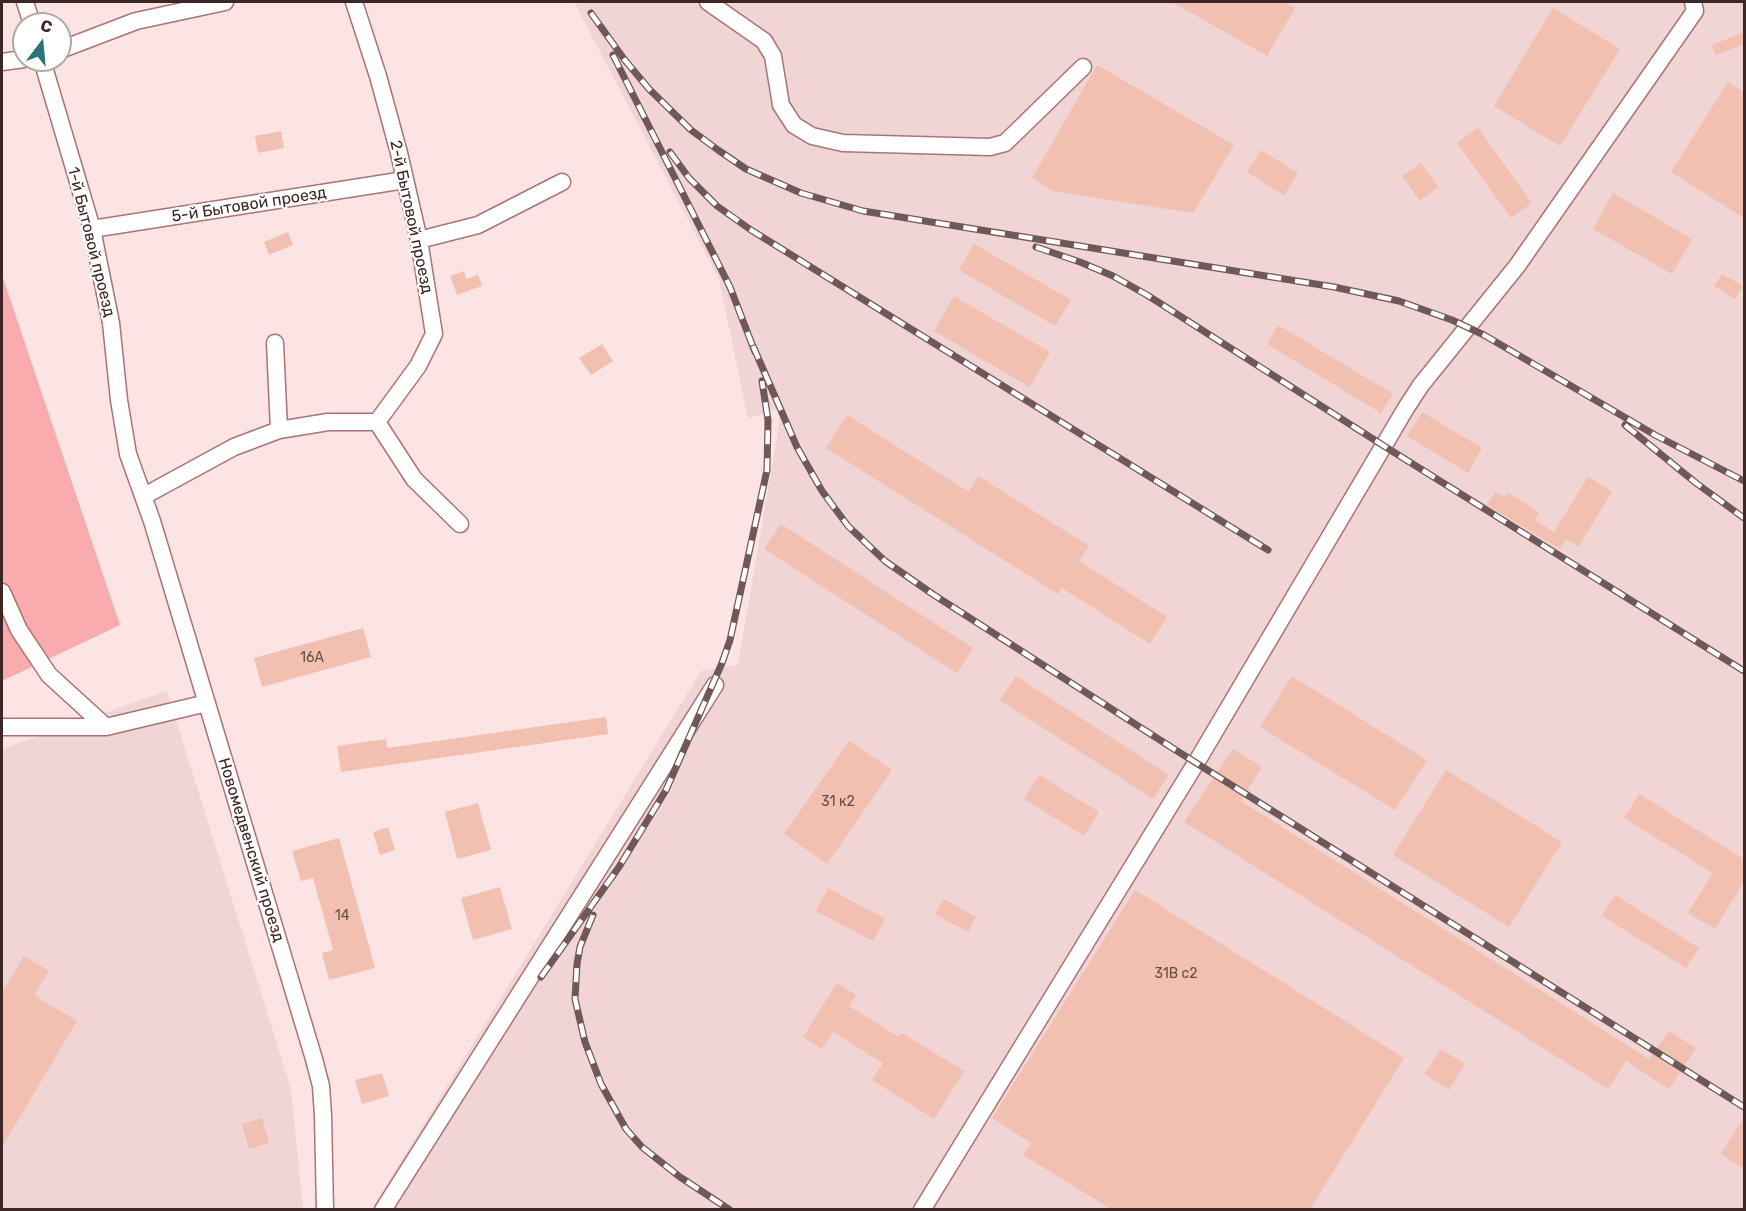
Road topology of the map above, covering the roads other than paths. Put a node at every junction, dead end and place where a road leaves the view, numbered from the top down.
1 (225, 2) edge
2 (354, 2) edge
3 (708, 2) edge
4 (1693, 2) edge
5 (72, 45) edge
6 (1083, 67) dead end
7 (46, 72) edge
8 (405, 180) junction
9 (562, 182) dead end
10 (92, 229) junction
11 (419, 240) junction
12 (275, 343) dead end
13 (377, 422) junction
14 (279, 430) junction
15 (144, 495) junction
16 (460, 524) dead end
17 (2, 592) edge
18 (715, 685) dead end
19 (207, 703) junction
20 (106, 727) junction
21 (2, 728) edge
22 (325, 1209) edge
23 (383, 1209) edge
24 (922, 1209) edge

1 - 5 street
2 - 8 street, 2-й Бытовой проезд
3 - 6 street
4 - 24 street
7 - 10 street, 1-й Бытовой проезд
8 - 10 street, 5-й Бытовой проезд
8 - 11 street, 2-й Бытовой проезд
9 - 11 street
10 - 15 street, 1-й Бытовой проезд
11 - 13 street, 2-й Бытовой проезд
12 - 14 street
13 - 14 street
13 - 16 street
14 - 15 street
15 - 19 street, Новомедвенский проезд
17 - 20 street
18 - 23 street
19 - 20 street
19 - 22 street, Новомедвенский проезд
20 - 21 street

